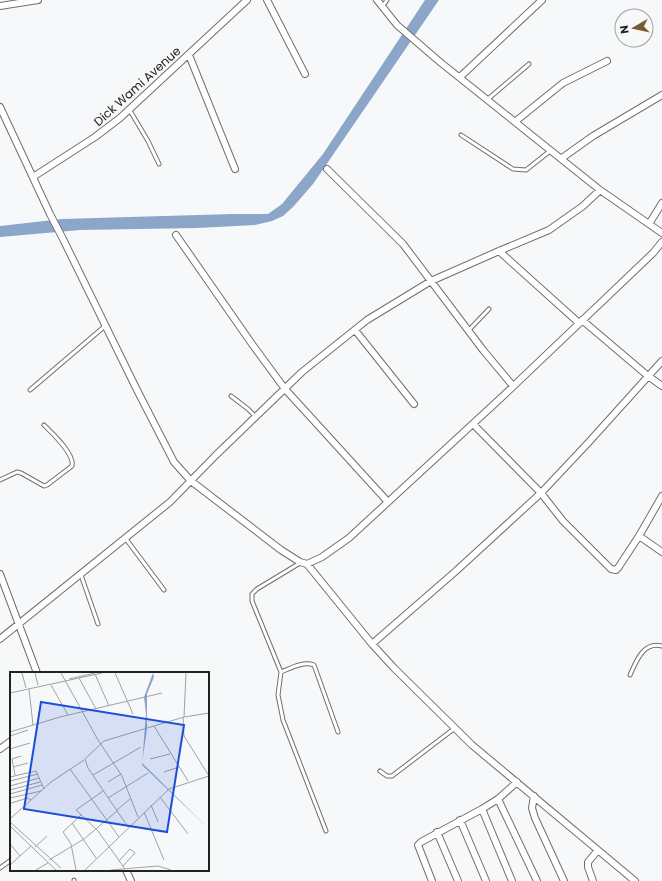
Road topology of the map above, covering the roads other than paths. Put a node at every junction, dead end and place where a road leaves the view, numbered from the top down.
1 (38, 0) edge
2 (247, 0) edge
3 (267, 0) edge
4 (377, 0) edge
5 (387, 0) edge
6 (542, 0) edge
7 (0, 6) edge
8 (382, 7) junction
9 (188, 54) junction
10 (607, 60) dead end
11 (529, 64) dead end
12 (305, 74) dead end
13 (460, 77) junction
14 (662, 95) edge
15 (488, 99) junction
16 (0, 107) edge
17 (129, 109) junction
18 (516, 121) junction
19 (461, 135) dead end
20 (552, 150) junction
21 (562, 158) junction
22 (159, 164) dead end
23 (327, 169) dead end
24 (235, 170) dead end
25 (32, 176) junction
26 (600, 190) junction
27 (662, 203) edge
28 (649, 224) junction
29 (662, 233) edge
30 (176, 235) dead end
31 (662, 242) edge
32 (499, 250) junction
33 (431, 281) junction
34 (489, 309) dead end
35 (581, 321) junction
36 (105, 326) junction
37 (355, 330) junction
38 (468, 331) junction
39 (662, 360) edge
40 (648, 376) junction
41 (513, 386) junction
42 (662, 386) edge
43 (285, 389) junction
44 (30, 390) dead end
45 (231, 396) dead end
46 (414, 404) dead end
47 (256, 417) junction
48 (473, 424) junction
49 (44, 425) dead end
50 (0, 480) edge
51 (191, 481) junction
52 (541, 493) junction
53 (662, 496) edge
54 (388, 502) junction
55 (640, 536) junction
56 (126, 539) junction
57 (662, 552) edge
58 (300, 562) junction
59 (308, 564) junction
60 (0, 574) edge
61 (81, 575) junction
62 (164, 590) dead end
63 (19, 624) junction
64 (98, 624) dead end
65 (0, 639) edge
66 (372, 644) junction
67 (662, 646) edge
68 (37, 672) edge
69 (280, 672) junction
70 (630, 675) dead end
71 (455, 728) junction
72 (338, 732) dead end
73 (10, 742) edge
74 (0, 749) edge
75 (380, 772) dead end
76 (517, 782) junction
77 (534, 796) junction
78 (498, 799) junction
79 (482, 809) junction
80 (460, 820) junction
81 (326, 831) dead end
82 (437, 832) junction
83 (598, 850) junction
84 (10, 861) edge
85 (0, 868) edge
86 (127, 871) edge
87 (132, 881) edge
88 (432, 881) edge
89 (458, 881) edge
90 (486, 881) edge
91 (512, 881) edge
92 (536, 881) edge
93 (564, 881) edge
94 (593, 881) edge
95 (635, 881) edge

1 - 7 street
2 - 9 street, Dick Wami Avenue
3 - 12 street
4 - 8 street
5 - 8 lane
6 - 13 street
8 - 13 street
9 - 17 street, Dick Wami Avenue
9 - 24 street
10 - 18 street
11 - 15 lane
13 - 15 street
14 - 21 street
15 - 18 street
16 - 25 street
17 - 22 lane
17 - 25 street, Dick Wami Avenue
18 - 20 street
19 - 20 lane
20 - 21 street
21 - 26 street
23 - 33 street
25 - 36 street
26 - 28 street
26 - 32 street
27 - 28 street
28 - 29 street
30 - 43 street
31 - 35 street
32 - 33 street
32 - 35 street
33 - 37 street
33 - 38 street
34 - 38 lane
35 - 40 street
35 - 41 street
36 - 44 lane
36 - 51 street
37 - 43 street
37 - 46 street
38 - 41 street
39 - 40 street
40 - 42 street
40 - 52 street
41 - 48 street
43 - 47 street
43 - 54 street
45 - 47 lane
47 - 51 street
48 - 52 street
48 - 54 street
49 - 50 lane
51 - 56 street
51 - 58 street
52 - 55 street
52 - 66 street
53 - 55 street
54 - 59 street
55 - 57 street
56 - 61 street
56 - 62 lane
58 - 59 street
58 - 69 lane
59 - 66 street
60 - 63 street
61 - 63 street
61 - 64 lane
63 - 65 street
63 - 68 street
66 - 71 street
67 - 70 lane
69 - 72 lane
69 - 81 lane
71 - 75 lane
71 - 76 street
73 - 74 street
76 - 77 street
76 - 78 street
77 - 83 street
77 - 93 street
78 - 79 street
78 - 92 street
79 - 80 street
79 - 91 street
80 - 82 street
80 - 90 street
82 - 88 street
82 - 89 street
83 - 94 street
83 - 95 street
84 - 85 lane
86 - 87 street

